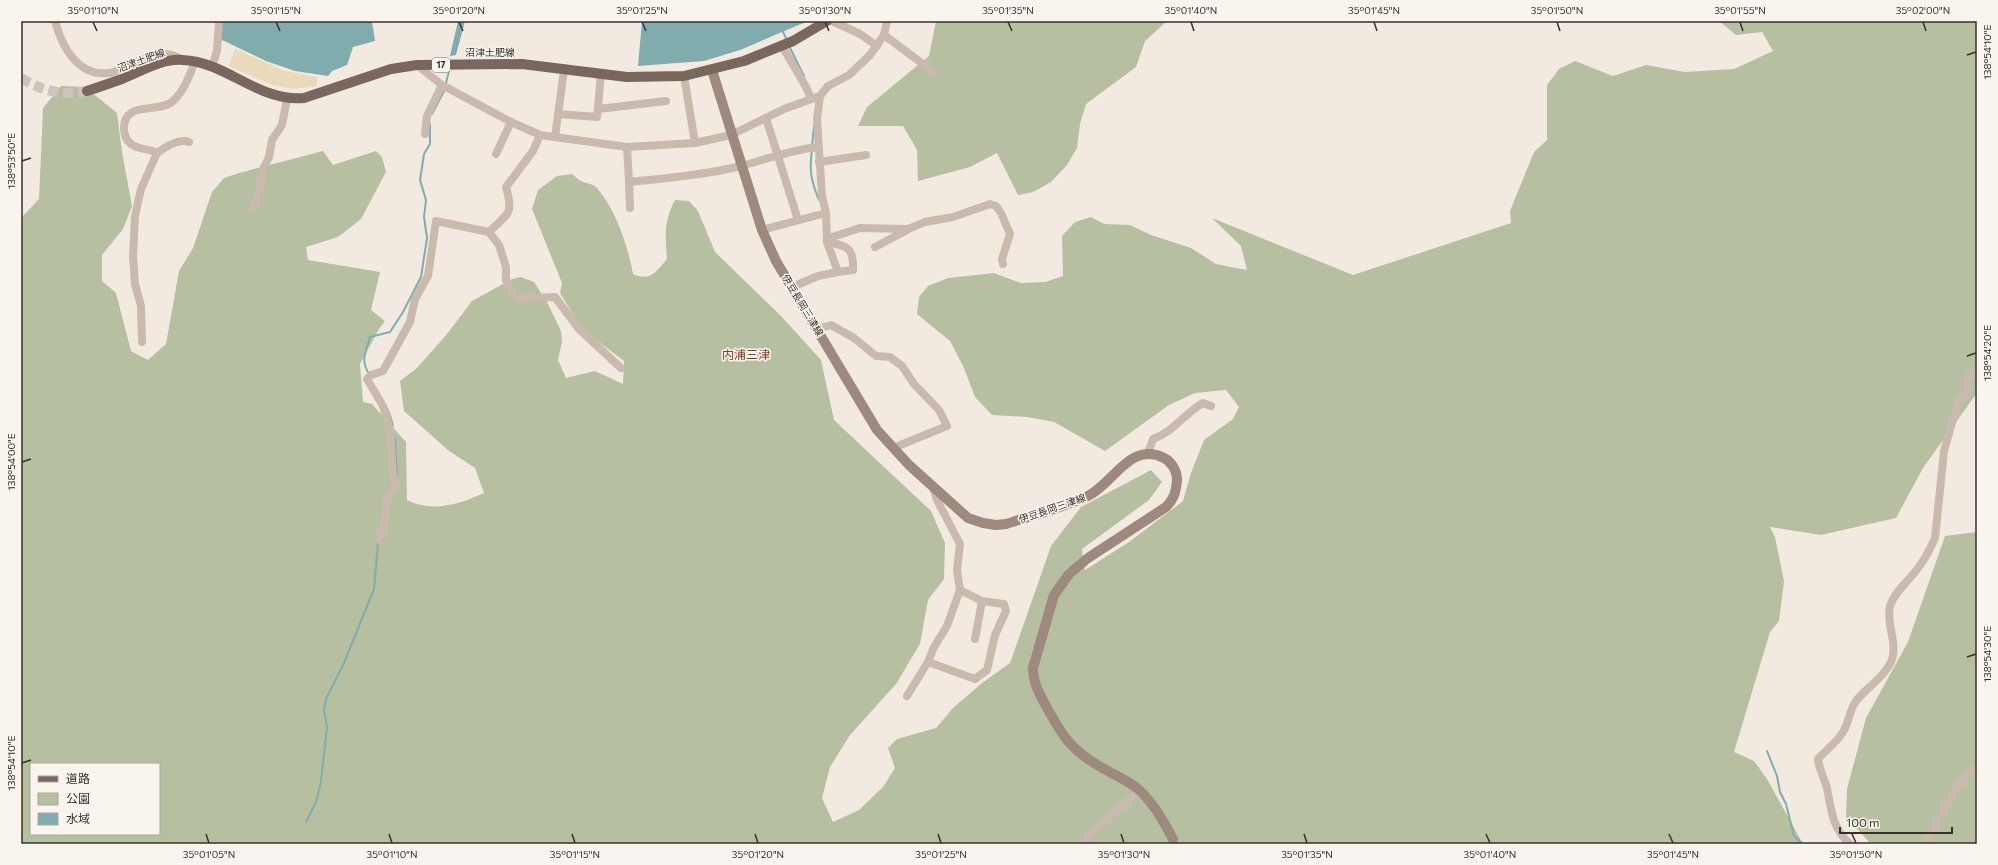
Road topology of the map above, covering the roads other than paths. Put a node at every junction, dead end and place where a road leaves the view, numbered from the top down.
1 (55, 21) edge
2 (219, 21) edge
3 (827, 21) edge
4 (832, 21) edge
5 (887, 21) edge
6 (884, 35) junction
7 (782, 46) junction
8 (877, 46) junction
9 (181, 59) junction
10 (195, 61) junction
11 (417, 65) junction
12 (212, 67) junction
13 (564, 70) junction
14 (712, 70) junction
15 (935, 73) dead end
16 (601, 74) junction
17 (684, 76) junction
18 (442, 85) junction
19 (87, 91) tunnel mouth
20 (820, 96) junction
21 (287, 99) junction
22 (811, 99) junction
23 (666, 101) dead end
24 (598, 109) junction
25 (558, 114) junction
26 (766, 118) junction
27 (511, 122) junction
28 (425, 134) dead end
29 (540, 135) junction
30 (731, 135) junction
31 (555, 137) junction
32 (189, 142) dead end
33 (695, 143) junction
34 (627, 147) junction
35 (818, 147) junction
36 (157, 153) junction
37 (496, 154) dead end
38 (779, 154) junction
39 (866, 156) dead end
40 (819, 162) junction
41 (741, 166) junction
42 (629, 182) junction
43 (252, 207) dead end
44 (630, 208) dead end
45 (826, 213) junction
46 (798, 220) junction
47 (908, 229) junction
48 (762, 230) junction
49 (489, 232) junction
50 (828, 240) junction
51 (875, 247) dead end
52 (1003, 264) dead end
53 (838, 272) junction
54 (792, 287) junction
55 (817, 329) junction
56 (142, 342) dead end
57 (621, 368) dead end
58 (1976, 369) dead end
59 (1211, 406) dead end
60 (893, 448) junction
61 (1148, 453) junction
62 (933, 487) junction
63 (378, 539) dead end
64 (960, 590) junction
65 (982, 601) junction
66 (975, 638) dead end
67 (928, 662) junction
68 (907, 696) dead end
69 (1977, 768) edge
70 (1140, 790) junction
71 (1172, 839) dead end
72 (1084, 844) edge
73 (1850, 844) edge
74 (1923, 844) edge

1 - 9 street
2 - 12 street
3 - 7 main road, 沼津土肥線 / 17
4 - 8 street
5 - 6 street
6 - 8 street
6 - 15 street
7 - 14 main road, 沼津土肥線 / 17
7 - 22 street
8 - 20 street
9 - 10 main road, 沼津土肥線 / 17
9 - 19 main road, 沼津土肥線 / 17
10 - 12 main road, 沼津土肥線 / 17
10 - 36 street
11 - 13 main road, 沼津土肥線 / 17
11 - 18 street
11 - 21 main road, 沼津土肥線 / 17
12 - 21 main road, 沼津土肥線 / 17
13 - 16 main road, 沼津土肥線 / 17
13 - 25 street
14 - 17 main road, 沼津土肥線 / 17
14 - 30 main road, 伊豆長岡三津線
16 - 17 main road, 沼津土肥線 / 17
16 - 24 street
17 - 33 street
18 - 27 street
18 - 28 street
20 - 22 street
20 - 35 street
21 - 43 street
22 - 26 street
23 - 24 street
24 - 25 street
25 - 31 street
26 - 30 street
26 - 38 street
27 - 29 street
27 - 37 street
29 - 31 street
29 - 49 street
30 - 33 street
30 - 41 main road, 伊豆長岡三津線
31 - 34 street
32 - 36 street
33 - 34 street
34 - 42 street
35 - 38 street
35 - 40 street
36 - 56 street
38 - 41 street
38 - 46 street
39 - 40 street
40 - 45 street
41 - 42 street
41 - 48 main road, 伊豆長岡三津線
42 - 44 street
45 - 46 street
45 - 50 street
46 - 48 street
47 - 50 street
47 - 51 street
47 - 52 street
48 - 54 main road, 伊豆長岡三津線
49 - 57 street
49 - 63 street
50 - 53 street
50 - 53 street
53 - 54 street
54 - 55 main road, 伊豆長岡三津線
55 - 60 main road, 伊豆長岡三津線
55 - 60 street
58 - 73 street
59 - 61 street
60 - 62 main road, 伊豆長岡三津線
61 - 62 main road, 伊豆長岡三津線
61 - 70 main road
62 - 64 street
64 - 65 street
64 - 67 street
65 - 66 street
65 - 67 street
67 - 68 street
69 - 74 street
70 - 71 main road
70 - 72 street

